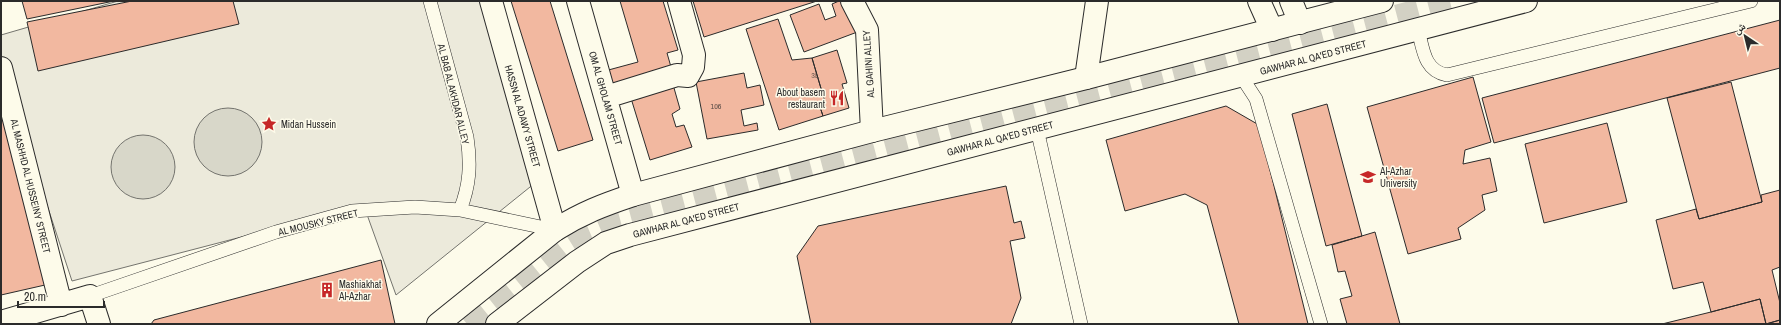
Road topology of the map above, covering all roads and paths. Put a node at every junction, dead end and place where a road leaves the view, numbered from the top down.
1 (430, 1) edge
2 (491, 1) edge
3 (578, 1) edge
4 (679, 1) edge
5 (852, 1) edge
6 (1097, 1) edge
7 (1259, 1) edge
8 (1292, 1) edge
9 (1382, 1) edge
10 (1526, 1) edge
11 (1751, 1) edge
12 (1300, 23) junction
13 (1418, 29) junction
14 (1272, 30) junction
15 (1, 68) edge
16 (1241, 76) junction
17 (1086, 78) junction
18 (606, 98) junction
19 (1037, 129) junction
20 (872, 131) junction
21 (634, 195) junction
22 (460, 210) junction
23 (555, 230) junction
24 (90, 296) junction
25 (60, 305) junction
26 (1, 322) edge
27 (99, 324) edge
28 (438, 324) edge
29 (497, 324) edge
30 (1082, 324) edge
31 (1321, 324) edge

1 - 22 lane, AL BAB AL AKHDAR ALLEY
2 - 23 main road, HASSN AL ADAWY STREET
3 - 18 main road, OM AL GHOLAM STREET
4 - 18 main road
5 - 20 main road, AL GAHINI ALLEY
6 - 17 main road
7 - 14 main road
8 - 12 main road
9 - 12 main road
10 - 13 main road, GAWHAR AL QA'ED STREET
11 - 13 lane
12 - 14 main road
13 - 16 main road, GAWHAR AL QA'ED STREET
14 - 17 main road
15 - 25 main road, AL MASHHD AL HUSSEINY STREET
16 - 19 main road, GAWHAR AL QA'ED STREET
16 - 31 lane
17 - 20 main road
18 - 21 main road, OM AL GHOLAM STREET
19 - 29 main road, GAWHAR AL QA'ED STREET
19 - 30 lane
20 - 21 main road
21 - 23 main road
22 - 23 lane, AL MOUSKY STREET
22 - 24 lane, AL MOUSKY STREET
23 - 28 main road
24 - 25 main road
24 - 27 main road
25 - 26 main road

